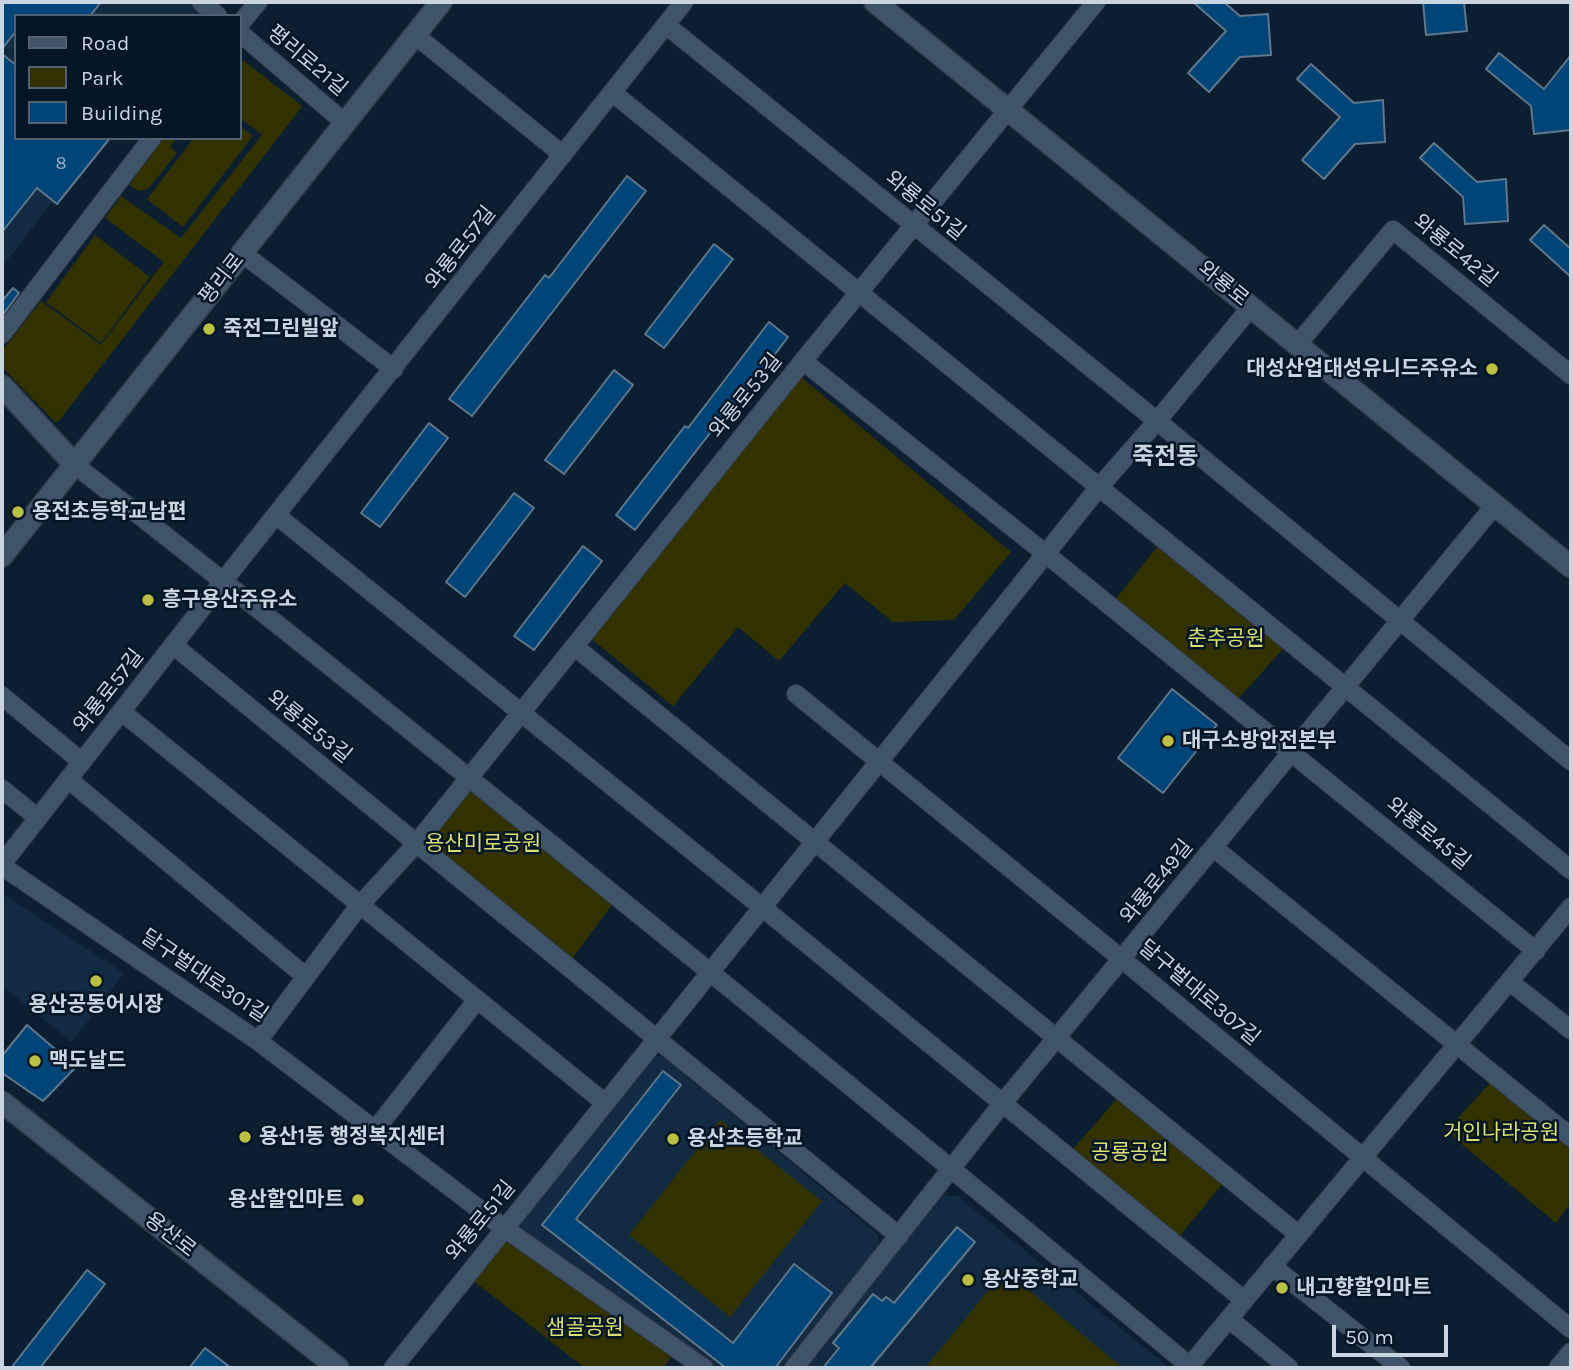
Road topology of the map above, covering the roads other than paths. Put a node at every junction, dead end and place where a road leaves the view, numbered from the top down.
1 (201, 2) edge
2 (258, 2) edge
3 (441, 2) edge
4 (684, 2) edge
5 (875, 2) edge
6 (1072, 2) edge
7 (1091, 8) edge
8 (216, 14) edge
9 (242, 22) edge
10 (666, 25) junction
11 (242, 35) edge
12 (415, 35) junction
13 (613, 93) junction
14 (1007, 109) junction
15 (345, 123) junction
16 (150, 140) edge
17 (563, 155) junction
18 (914, 226) junction
19 (242, 253) junction
20 (859, 294) junction
21 (1251, 307) junction
22 (2, 334) edge
23 (1297, 345) junction
24 (803, 361) junction
25 (394, 369) junction
26 (1571, 375) edge
27 (2, 386) edge
28 (1157, 421) junction
29 (76, 466) junction
30 (1100, 486) junction
31 (1495, 505) junction
32 (276, 515) junction
33 (1046, 554) junction
34 (2, 556) edge
35 (1571, 567) edge
36 (224, 580) junction
37 (1400, 620) junction
38 (173, 645) junction
39 (575, 647) junction
40 (1346, 685) junction
41 (796, 694) dead end
42 (2, 696) edge
43 (122, 712) junction
44 (522, 713) junction
45 (1292, 753) junction
46 (879, 760) junction
47 (1571, 761) edge
48 (82, 762) junction
49 (469, 778) junction
50 (68, 779) junction
51 (2, 789) edge
52 (38, 818) junction
53 (817, 842) junction
54 (416, 844) junction
55 (1214, 848) junction
56 (2, 865) edge
57 (1571, 870) edge
58 (359, 906) junction
59 (763, 908) junction
60 (1567, 919) edge
61 (1536, 951) junction
62 (1123, 960) junction
63 (711, 972) junction
64 (305, 976) junction
65 (1510, 982) junction
66 (477, 1000) junction
67 (1571, 1030) edge
68 (658, 1038) junction
69 (1058, 1039) junction
70 (258, 1041) junction
71 (1458, 1044) junction
72 (2, 1102) edge
73 (605, 1103) junction
74 (1002, 1104) junction
75 (375, 1130) junction
76 (1571, 1137) edge
77 (1363, 1159) junction
78 (952, 1168) junction
79 (504, 1228) junction
80 (1299, 1235) junction
81 (899, 1236) junction
82 (1272, 1266) junction
83 (1244, 1300) junction
84 (1228, 1319) junction
85 (1571, 1329) edge
86 (1571, 1352) edge
87 (338, 1368) edge
88 (393, 1368) edge
89 (704, 1368) edge
90 (794, 1368) edge
91 (1190, 1368) edge
92 (1289, 1368) edge
93 (1401, 1368) edge
94 (1558, 1368) edge

1 - 8 street
2 - 9 street
3 - 12 main road, 평리로
4 - 10 street, 와룡로57길
5 - 14 main road, 와룡로
6 - 7 street
7 - 14 street, 와룡로53길
10 - 13 street, 와룡로57길
10 - 18 street, 와룡로51길
11 - 15 street, 평리로21길
12 - 15 main road, 평리로
12 - 17 street
13 - 17 street, 와룡로57길
13 - 20 street
14 - 18 street, 와룡로53길
14 - 21 main road, 와룡로
15 - 19 main road, 평리로
16 - 22 street
17 - 25 street, 와룡로57길
18 - 20 street, 와룡로53길
18 - 28 street, 와룡로51길
19 - 25 street
19 - 29 main road, 평리로
20 - 24 street, 와룡로53길
20 - 30 street
21 - 23 main road, 와룡로
21 - 28 street, 와룡로51길
23 - 26 street, 와룡로42길
23 - 31 main road, 와룡로
24 - 33 street
24 - 39 street, 와룡로53길
25 - 32 street, 와룡로57길
27 - 29 main road
28 - 30 street, 와룡로51길
28 - 37 street
29 - 34 main road, 평리로
29 - 36 street
30 - 33 street, 와룡로51길
30 - 40 street
31 - 35 main road, 와룡로
31 - 37 street, 와룡로49길
32 - 36 street, 와룡로57길
32 - 44 street
33 - 45 street
33 - 46 street, 와룡로51길
36 - 38 street, 와룡로57길
36 - 49 street
37 - 40 street, 와룡로49길
37 - 47 street
38 - 43 street, 와룡로57길
38 - 54 street, 와룡로53길
39 - 44 street, 와룡로53길
39 - 53 street
40 - 45 street, 와룡로49길
40 - 57 street
41 - 46 street, 달구벌대로307길
42 - 48 street, 와룡로57길
43 - 48 street, 와룡로57길
43 - 58 street
44 - 49 street, 와룡로53길
44 - 59 street
45 - 55 street, 와룡로49길
45 - 61 street, 와룡로45길
46 - 53 street, 와룡로51길
46 - 62 street, 달구벌대로307길
48 - 50 street, 와룡로57길
49 - 54 street, 와룡로53길
49 - 63 street
50 - 52 street, 와룡로57길
50 - 64 street
51 - 52 street
52 - 56 street, 와룡로57길
53 - 59 street, 와룡로51길
53 - 69 street
54 - 58 street, 와룡로53길
54 - 68 street
55 - 62 street, 와룡로49길
55 - 71 street
56 - 70 street, 달구벌대로301길
58 - 64 street, 와룡로53길
58 - 66 street
59 - 63 street, 와룡로51길
59 - 74 street
60 - 61 street
61 - 65 street
62 - 69 street, 와룡로49길
62 - 77 street, 달구벌대로307길
63 - 68 street, 와룡로51길
63 - 78 street
64 - 70 street, 와룡로53길
65 - 67 street
65 - 71 street
66 - 73 street
66 - 75 street
68 - 73 street, 와룡로51길
68 - 81 street
69 - 74 street, 와룡로49길
69 - 80 street
70 - 75 street, 달구벌대로301길
71 - 76 street
71 - 77 street
72 - 87 main road, 용산로
73 - 79 street, 와룡로51길
74 - 78 street, 와룡로49길
74 - 83 street
75 - 79 street, 달구벌대로301길
77 - 80 street
77 - 85 street, 달구벌대로307길
78 - 81 street, 와룡로49길
78 - 91 street
79 - 88 street, 와룡로51길
79 - 89 street, 달구벌대로301길
80 - 82 street
81 - 90 street, 와룡로49길
82 - 83 street
82 - 93 street
83 - 84 street
84 - 91 street
84 - 92 street
86 - 94 street

